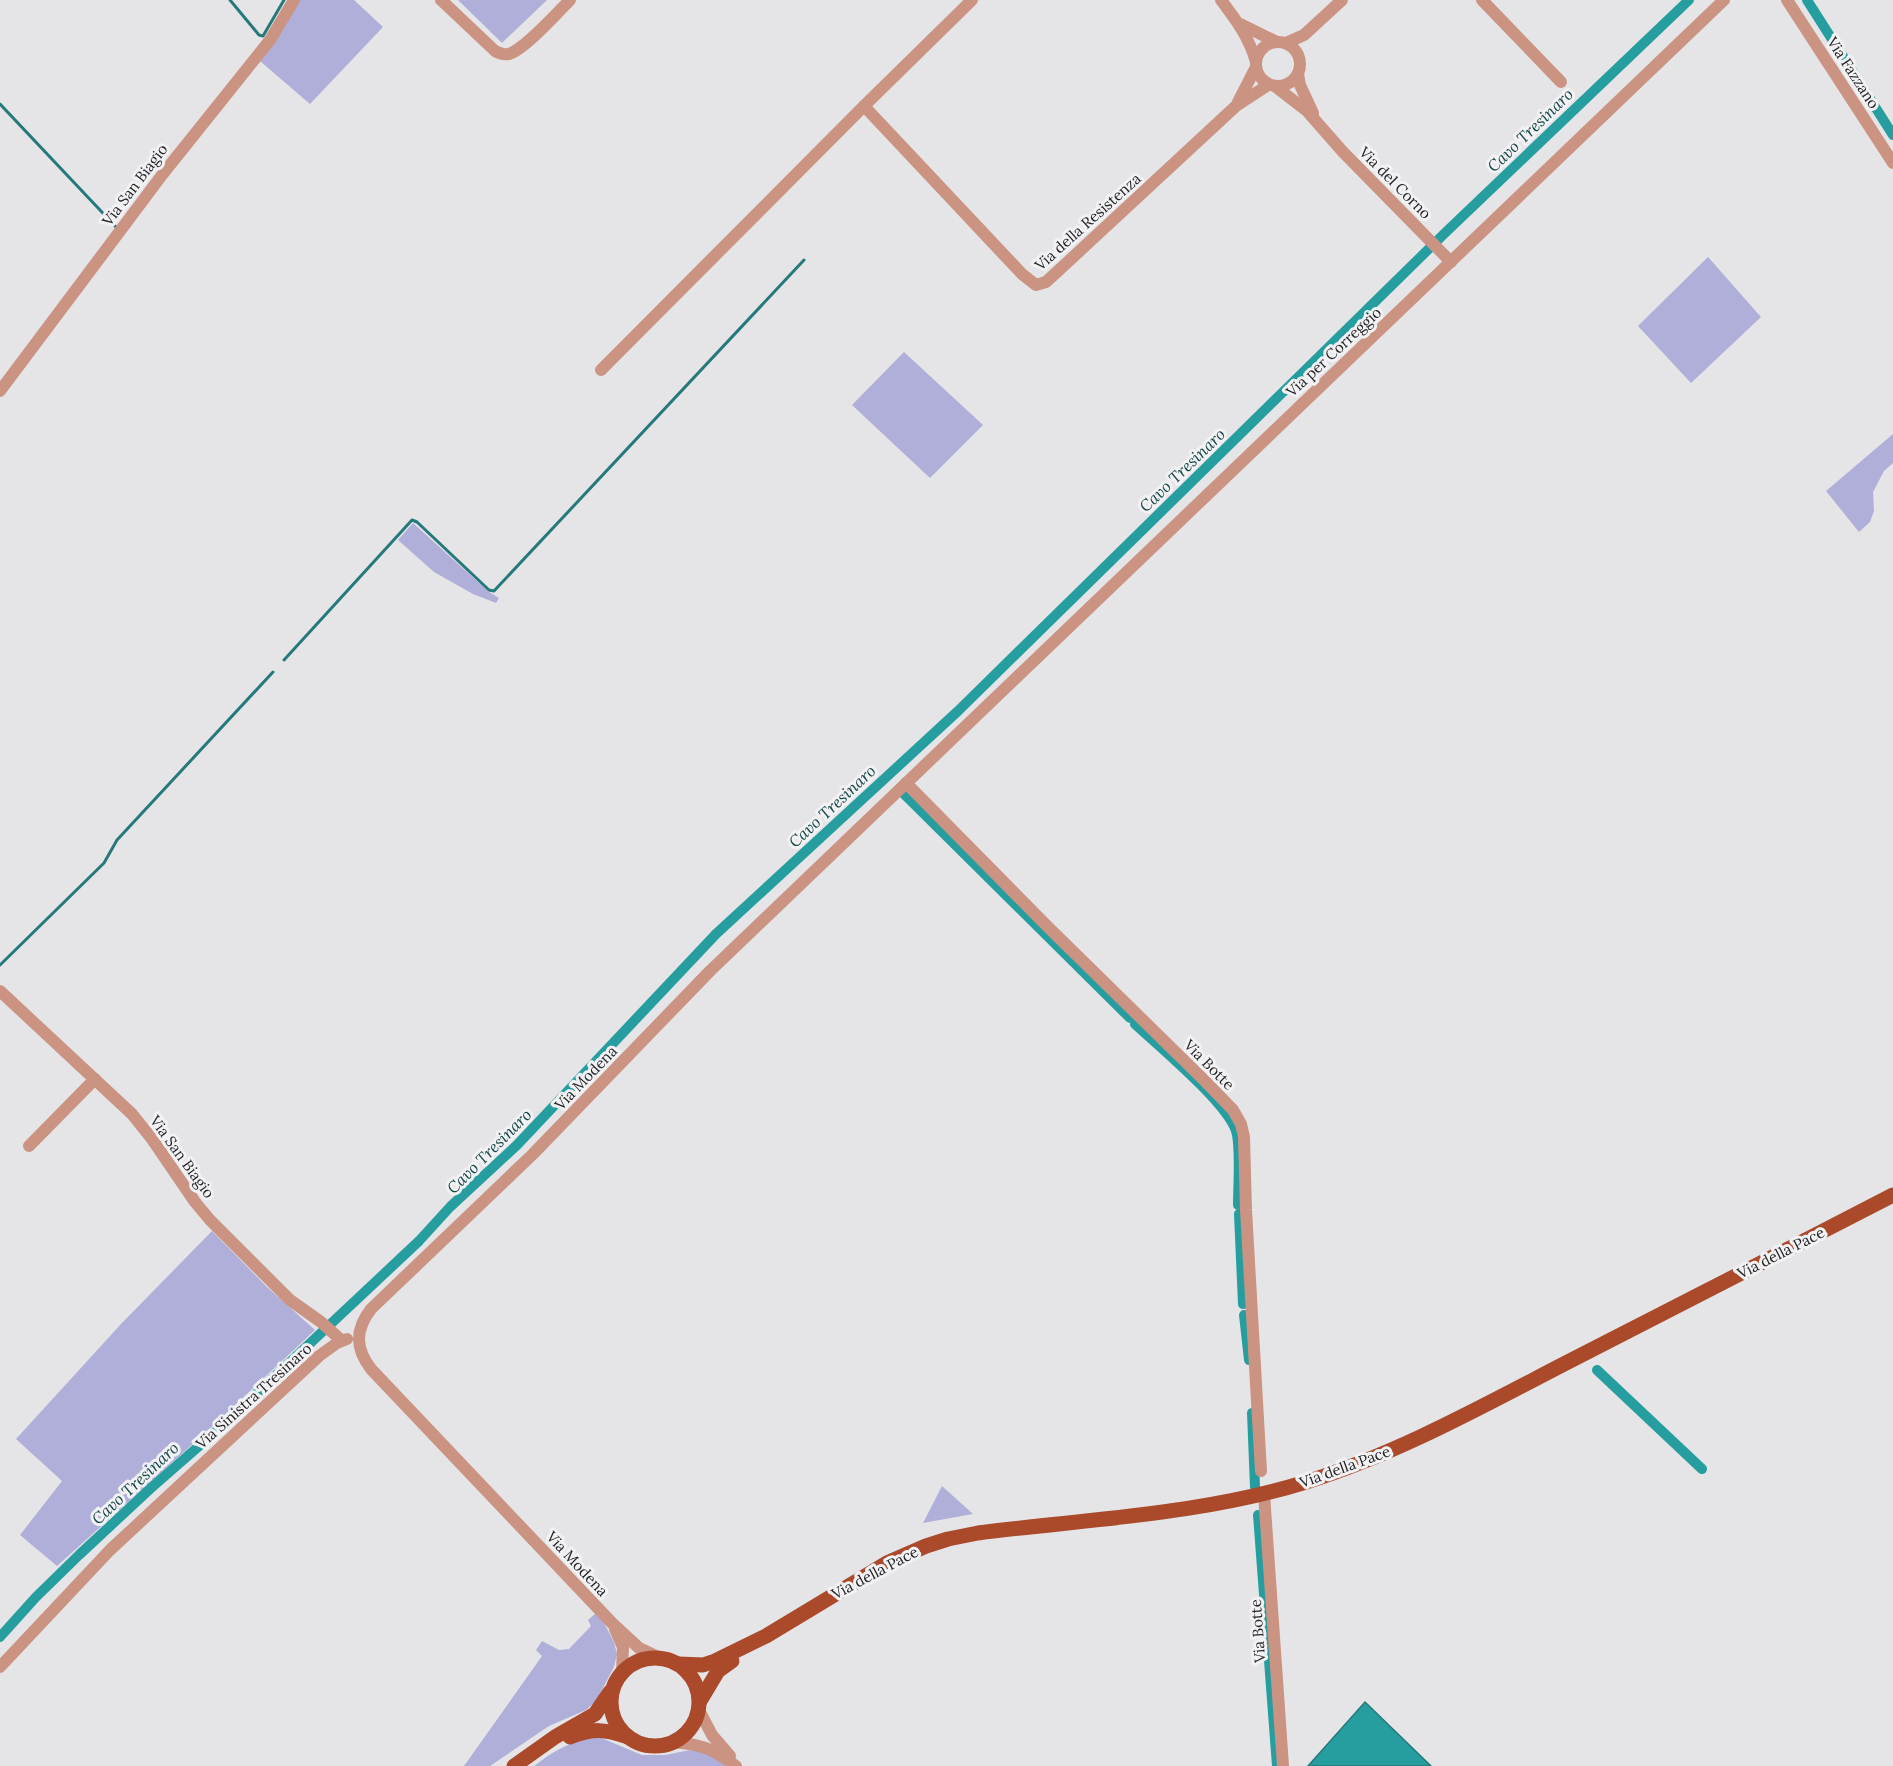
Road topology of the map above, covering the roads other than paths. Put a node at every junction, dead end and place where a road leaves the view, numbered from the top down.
1 (294, 0) edge
2 (441, 0) edge
3 (570, 0) edge
4 (972, 0) edge
5 (1221, 0) edge
6 (1342, 0) edge
7 (1482, 0) edge
8 (1724, 0) edge
9 (1787, 0) edge
10 (1239, 23) junction
11 (1317, 24) junction
12 (1282, 43) junction
13 (1256, 64) junction
14 (1300, 69) junction
15 (1562, 82) dead end
16 (1272, 86) junction
17 (864, 106) junction
18 (1236, 106) junction
19 (1319, 124) junction
20 (1893, 163) edge
21 (1447, 258) junction
22 (601, 370) dead end
23 (1, 390) edge
24 (965, 726) joint
25 (906, 783) junction
26 (0, 991) edge
27 (95, 1079) junction
28 (29, 1146) dead end
29 (1893, 1195) edge
30 (337, 1338) junction
31 (357, 1338) junction
32 (1261, 1472) dead end
33 (1264, 1494) junction
34 (612, 1623) junction
35 (766, 1636) junction
36 (658, 1657) junction
37 (679, 1664) junction
38 (0, 1667) edge
39 (622, 1672) junction
40 (613, 1688) junction
41 (699, 1706) junction
42 (630, 1738) junction
43 (673, 1742) junction
44 (520, 1762) edge
45 (737, 1766) edge
46 (1283, 1766) edge

1 - 23 street, Via San Biagio
2 - 3 street
4 - 17 street
5 - 10 street, Via del Corno
6 - 11 street
7 - 15 street
8 - 21 street, Via per Correggio
9 - 20 street, Via Fazzano
10 - 12 street, Via del Corno
10 - 13 street, Via del Corno
11 - 12 street
11 - 14 street
12 - 13 street
12 - 14 street, Via del Corno
13 - 16 street, Via del Corno
13 - 18 street, Via della Resistenza
14 - 16 street
14 - 19 street, Via del Corno
16 - 18 street, Via della Resistenza
16 - 19 street, Via del Corno
17 - 18 street, Via della Resistenza
17 - 22 street
19 - 21 street, Via del Corno
21 - 24 street, Via per Correggio
24 - 25 street, Via Modena
25 - 31 street, Via Modena
25 - 32 street, Via Botte
26 - 27 street, Via San Biagio
27 - 28 street
27 - 30 street, Via San Biagio
29 - 33 main road, Via della Pace
30 - 31 street, Via Sinistra Tresinaro
30 - 38 street, Via Sinistra Tresinaro
31 - 34 street, Via Modena
33 - 35 main road, Via della Pace
33 - 46 street, Via Botte
34 - 36 street
34 - 39 street
35 - 37 main road, Via della Pace
35 - 41 main road, Via della Pace
36 - 37 main road, Via della Pace
36 - 39 main road
37 - 41 main road
39 - 40 main road
40 - 42 main road
40 - 44 main road
41 - 43 main road, Via della Pace
41 - 45 street
42 - 43 main road
42 - 44 main road
43 - 45 street

